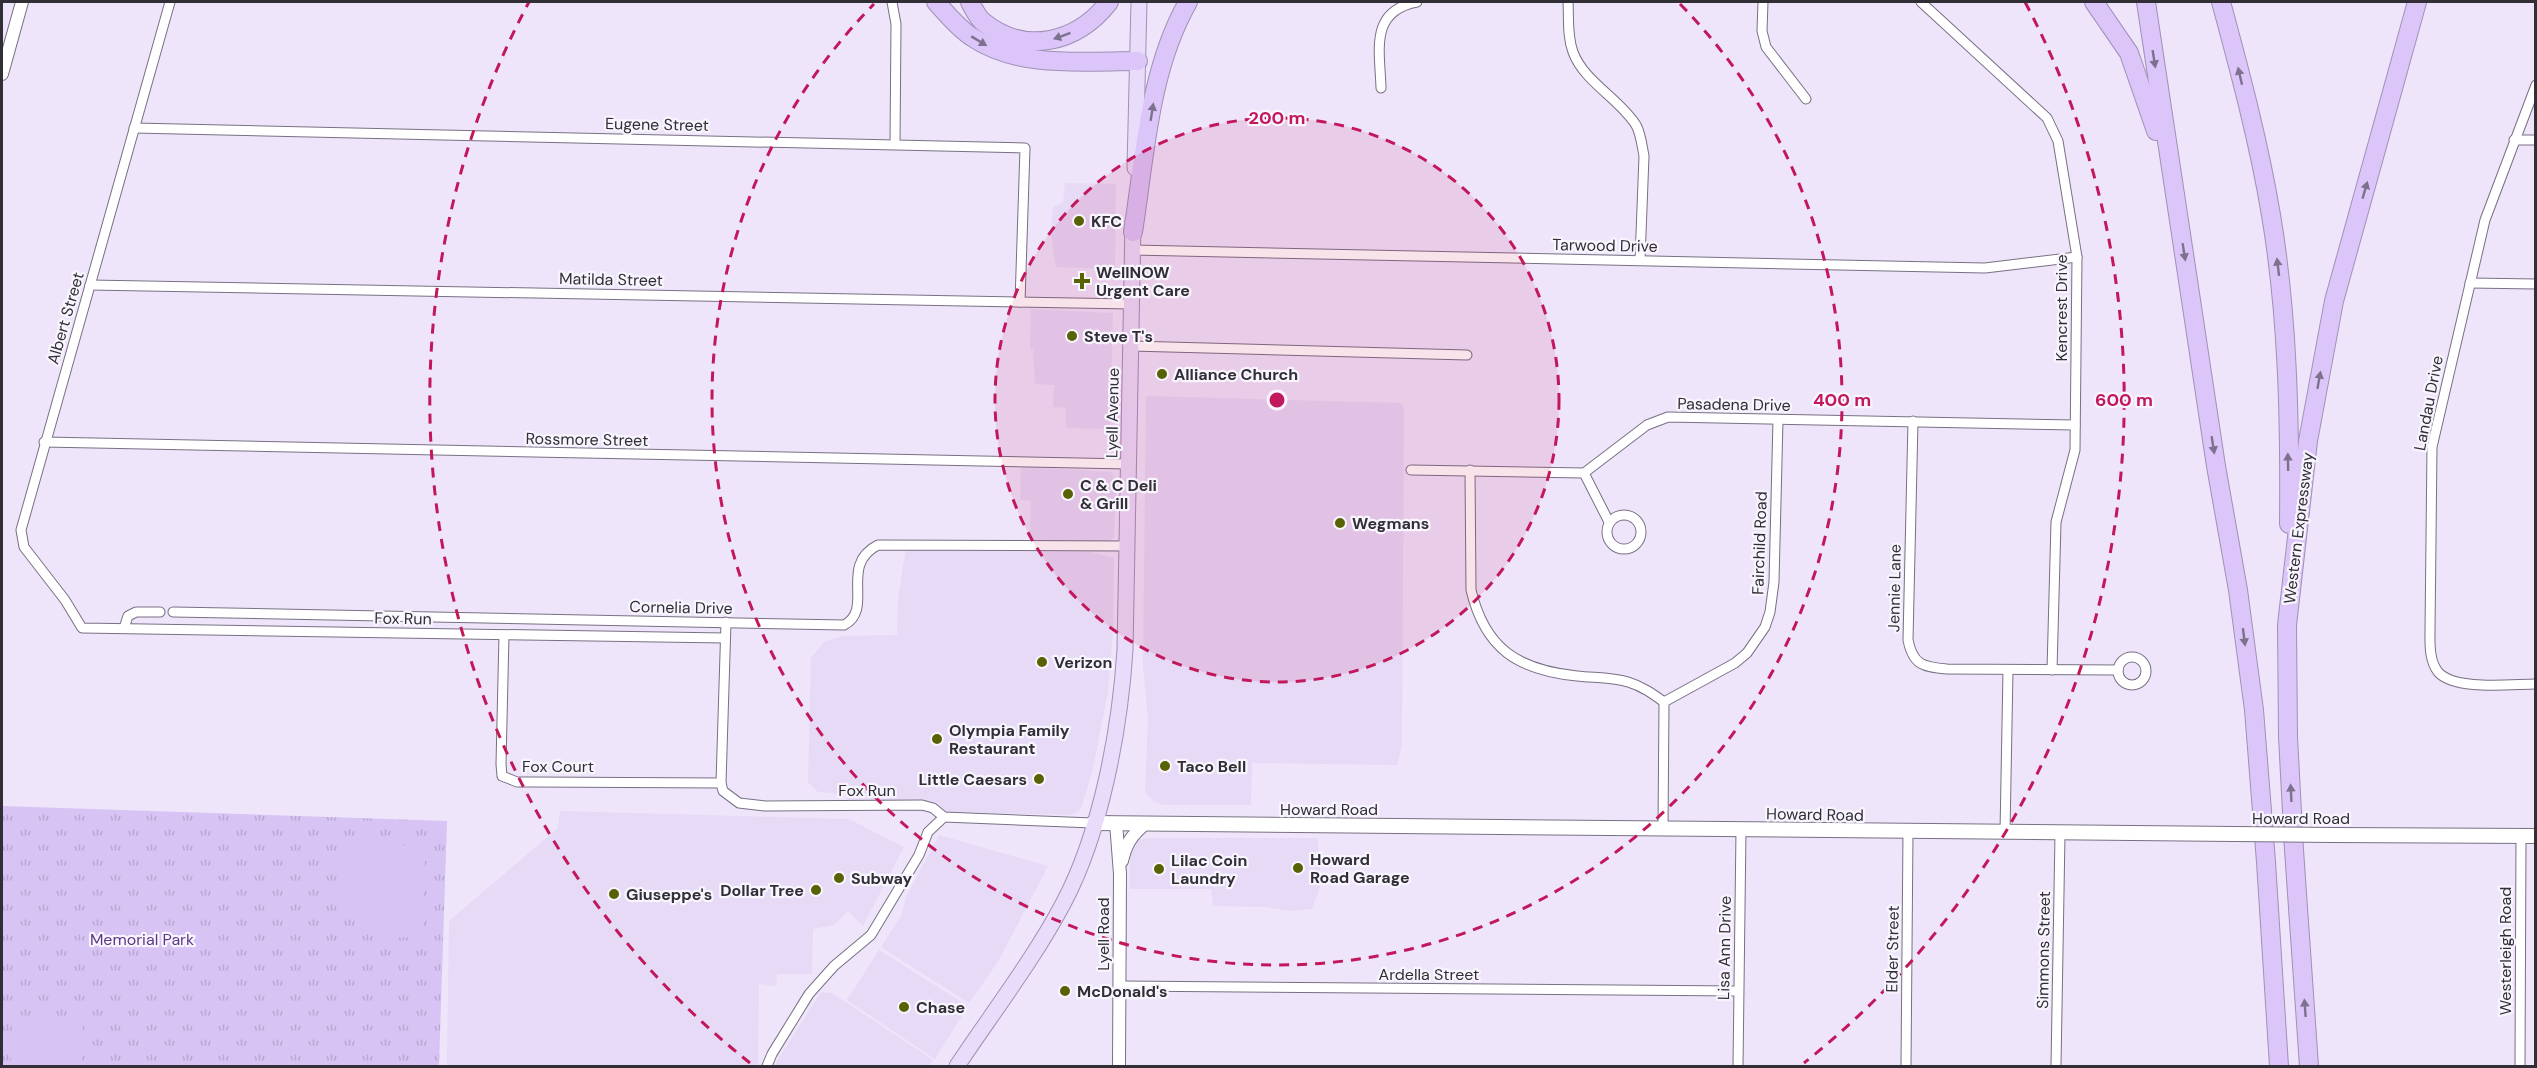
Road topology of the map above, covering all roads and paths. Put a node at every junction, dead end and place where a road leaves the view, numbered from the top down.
1 (22, 2) edge
2 (170, 2) edge
3 (892, 2) edge
4 (936, 2) edge
5 (970, 2) edge
6 (1108, 2) edge
7 (1139, 2) edge
8 (1188, 2) edge
9 (1417, 2) edge
10 (1568, 2) edge
11 (1763, 2) edge
12 (1921, 2) edge
13 (2094, 2) edge
14 (2146, 2) edge
15 (2221, 2) edge
16 (2417, 2) edge
17 (2430, 2) edge
18 (1138, 61) junction
19 (2, 74) edge
20 (2535, 85) edge
21 (1381, 88) dead end
22 (1806, 99) dead end
23 (134, 128) junction
24 (2514, 140) junction
25 (2535, 140) edge
26 (895, 144) junction
27 (2377, 146) junction
28 (2178, 217) junction
29 (1133, 241) junction
30 (2077, 257) junction
31 (1640, 260) junction
32 (2470, 283) junction
33 (90, 285) junction
34 (2535, 285) edge
35 (1020, 302) junction
36 (1131, 304) junction
37 (1131, 346) junction
38 (1467, 355) dead end
39 (1778, 420) junction
40 (1913, 421) junction
41 (2075, 425) junction
42 (44, 442) junction
43 (1129, 464) junction
44 (1411, 470) dead end
45 (1470, 470) junction
46 (1584, 474) junction
47 (1609, 522) dead end
48 (1127, 546) junction
49 (160, 612) dead end
50 (173, 612) dead end
51 (726, 622) junction
52 (2287, 625) junction
53 (82, 628) joint
54 (124, 628) junction
55 (504, 634) junction
56 (725, 638) junction
57 (2008, 669) junction
58 (2052, 670) junction
59 (2118, 670) dead end
60 (2535, 684) edge
61 (1664, 702) junction
62 (721, 783) junction
63 (944, 817) junction
64 (1094, 823) junction
65 (1116, 824) junction
66 (1145, 824) junction
67 (1663, 829) junction
68 (1741, 830) junction
69 (1908, 832) junction
70 (2005, 833) junction
71 (2060, 834) junction
72 (2521, 836) junction
73 (2535, 836) edge
74 (1120, 874) junction
75 (1120, 986) junction
76 (1738, 991) junction
77 (767, 1066) edge
78 (957, 1066) edge
79 (1119, 1066) edge
80 (1738, 1066) edge
81 (1906, 1066) edge
82 (2056, 1066) edge
83 (2278, 1066) edge
84 (2309, 1066) edge
85 (2520, 1066) edge

1 - 19 street
2 - 23 street, Albert Street
3 - 26 street
4 -> 18 highway
6 -> 5 highway
7 - 18 main road, Lyell Avenue
29 -> 8 highway
9 - 21 street
10 - 31 street
11 - 22 street
12 - 30 street, Kencrest Drive
13 - 28 highway
14 -> 28 highway
52 -> 15 highway
16 - 27 highway, Western Expressway
17 - 27 highway
18 - 29 main road, Lyell Avenue
20 - 24 street, Landau Drive
23 - 26 street, Eugene Street
23 - 33 street, Albert Street
24 - 25 street
24 - 32 street, Landau Drive
26 - 35 street, Eugene Street
52 -> 27 highway, Western Expressway
28 -> 83 highway
29 - 31 street, Tarwood Drive
29 - 36 main road, Lyell Avenue
30 - 31 street, Tarwood Drive
30 - 41 street, Kencrest Drive
32 - 34 street
32 - 60 street, Landau Drive
33 - 35 street, Matilda Street
33 - 42 street, Albert Street
35 - 36 street, Matilda Street
36 - 37 main road, Lyell Avenue
37 - 38 street
37 - 43 main road, Lyell Avenue
39 - 40 street, Pasadena Drive
39 - 46 street, Pasadena Drive
39 - 61 street, Fairchild Road
40 - 41 street, Pasadena Drive
40 - 57 street, Jennie Lane
41 - 58 street, Kencrest Drive
42 - 43 street, Rossmore Street
42 - 53 street, Albert Street
43 - 48 main road, Lyell Avenue
44 - 45 street
45 - 46 street
45 - 61 street
46 - 47 street
48 - 51 street, Cornelia Drive
48 - 64 main road, Lyell Avenue
49 - 54 street
50 - 51 street, Cornelia Drive
51 - 56 street
84 -> 52 highway, Western Expressway
53 - 54 street, Fox Run
54 - 55 street, Fox Run
55 - 56 street, Fox Run
55 - 62 street, Fox Court
56 - 62 street
57 - 58 street
57 - 70 street
58 - 59 street
61 - 67 street
62 - 63 street, Fox Run
63 - 64 street, Fox Run
63 - 77 street
64 - 65 main road, Howard Road
64 - 78 main road, Lyell Avenue
65 - 66 main road, Howard Road
65 - 74 street, Lyell Road
66 - 67 main road, Howard Road
66 - 74 street, Lyell Road
67 - 68 main road, Howard Road
68 - 69 main road, Howard Road
68 - 76 street, Lisa Ann Drive
69 - 70 main road, Howard Road
69 - 81 street, Elder Street
70 - 71 main road, Howard Road
71 - 72 main road, Howard Road, bridge
71 - 82 street, Simmons Street
72 - 73 main road, Howard Road
72 - 85 street, Westerleigh Road
74 - 75 street, Lyell Road
75 - 76 street, Ardella Street
75 - 79 street, Lyell Road
76 - 80 street, Lisa Ann Drive

